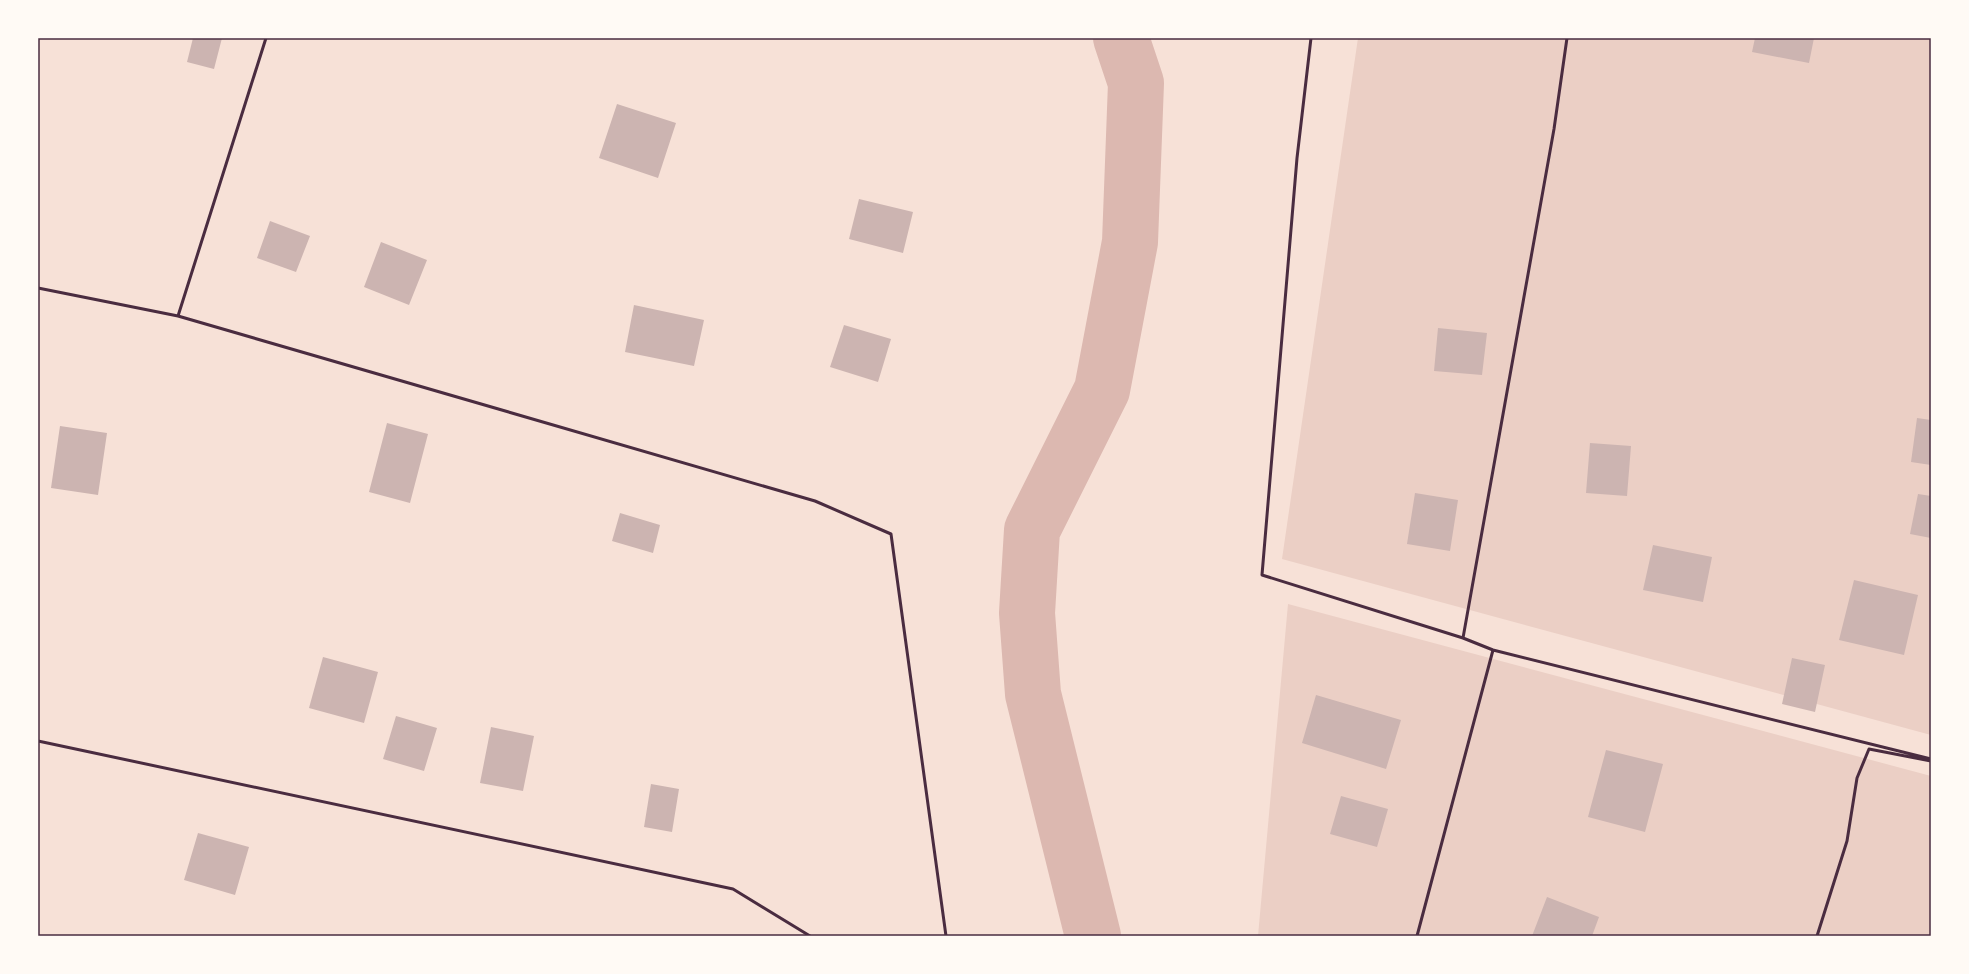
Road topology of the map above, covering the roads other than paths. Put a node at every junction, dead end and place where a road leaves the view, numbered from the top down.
1 (266, 38) edge
2 (1311, 38) edge
3 (1568, 38) edge
4 (38, 288) edge
5 (178, 316) junction
6 (1463, 638) junction
7 (1493, 650) junction
8 (38, 741) edge
9 (1931, 760) edge
10 (810, 936) edge
11 (946, 936) edge
12 (1417, 936) edge
13 (1817, 936) edge

1 - 5 lane
2 - 6 lane
3 - 6 lane
4 - 5 lane
5 - 11 lane
6 - 7 lane
7 - 9 lane
7 - 12 lane
8 - 10 lane
9 - 13 lane

